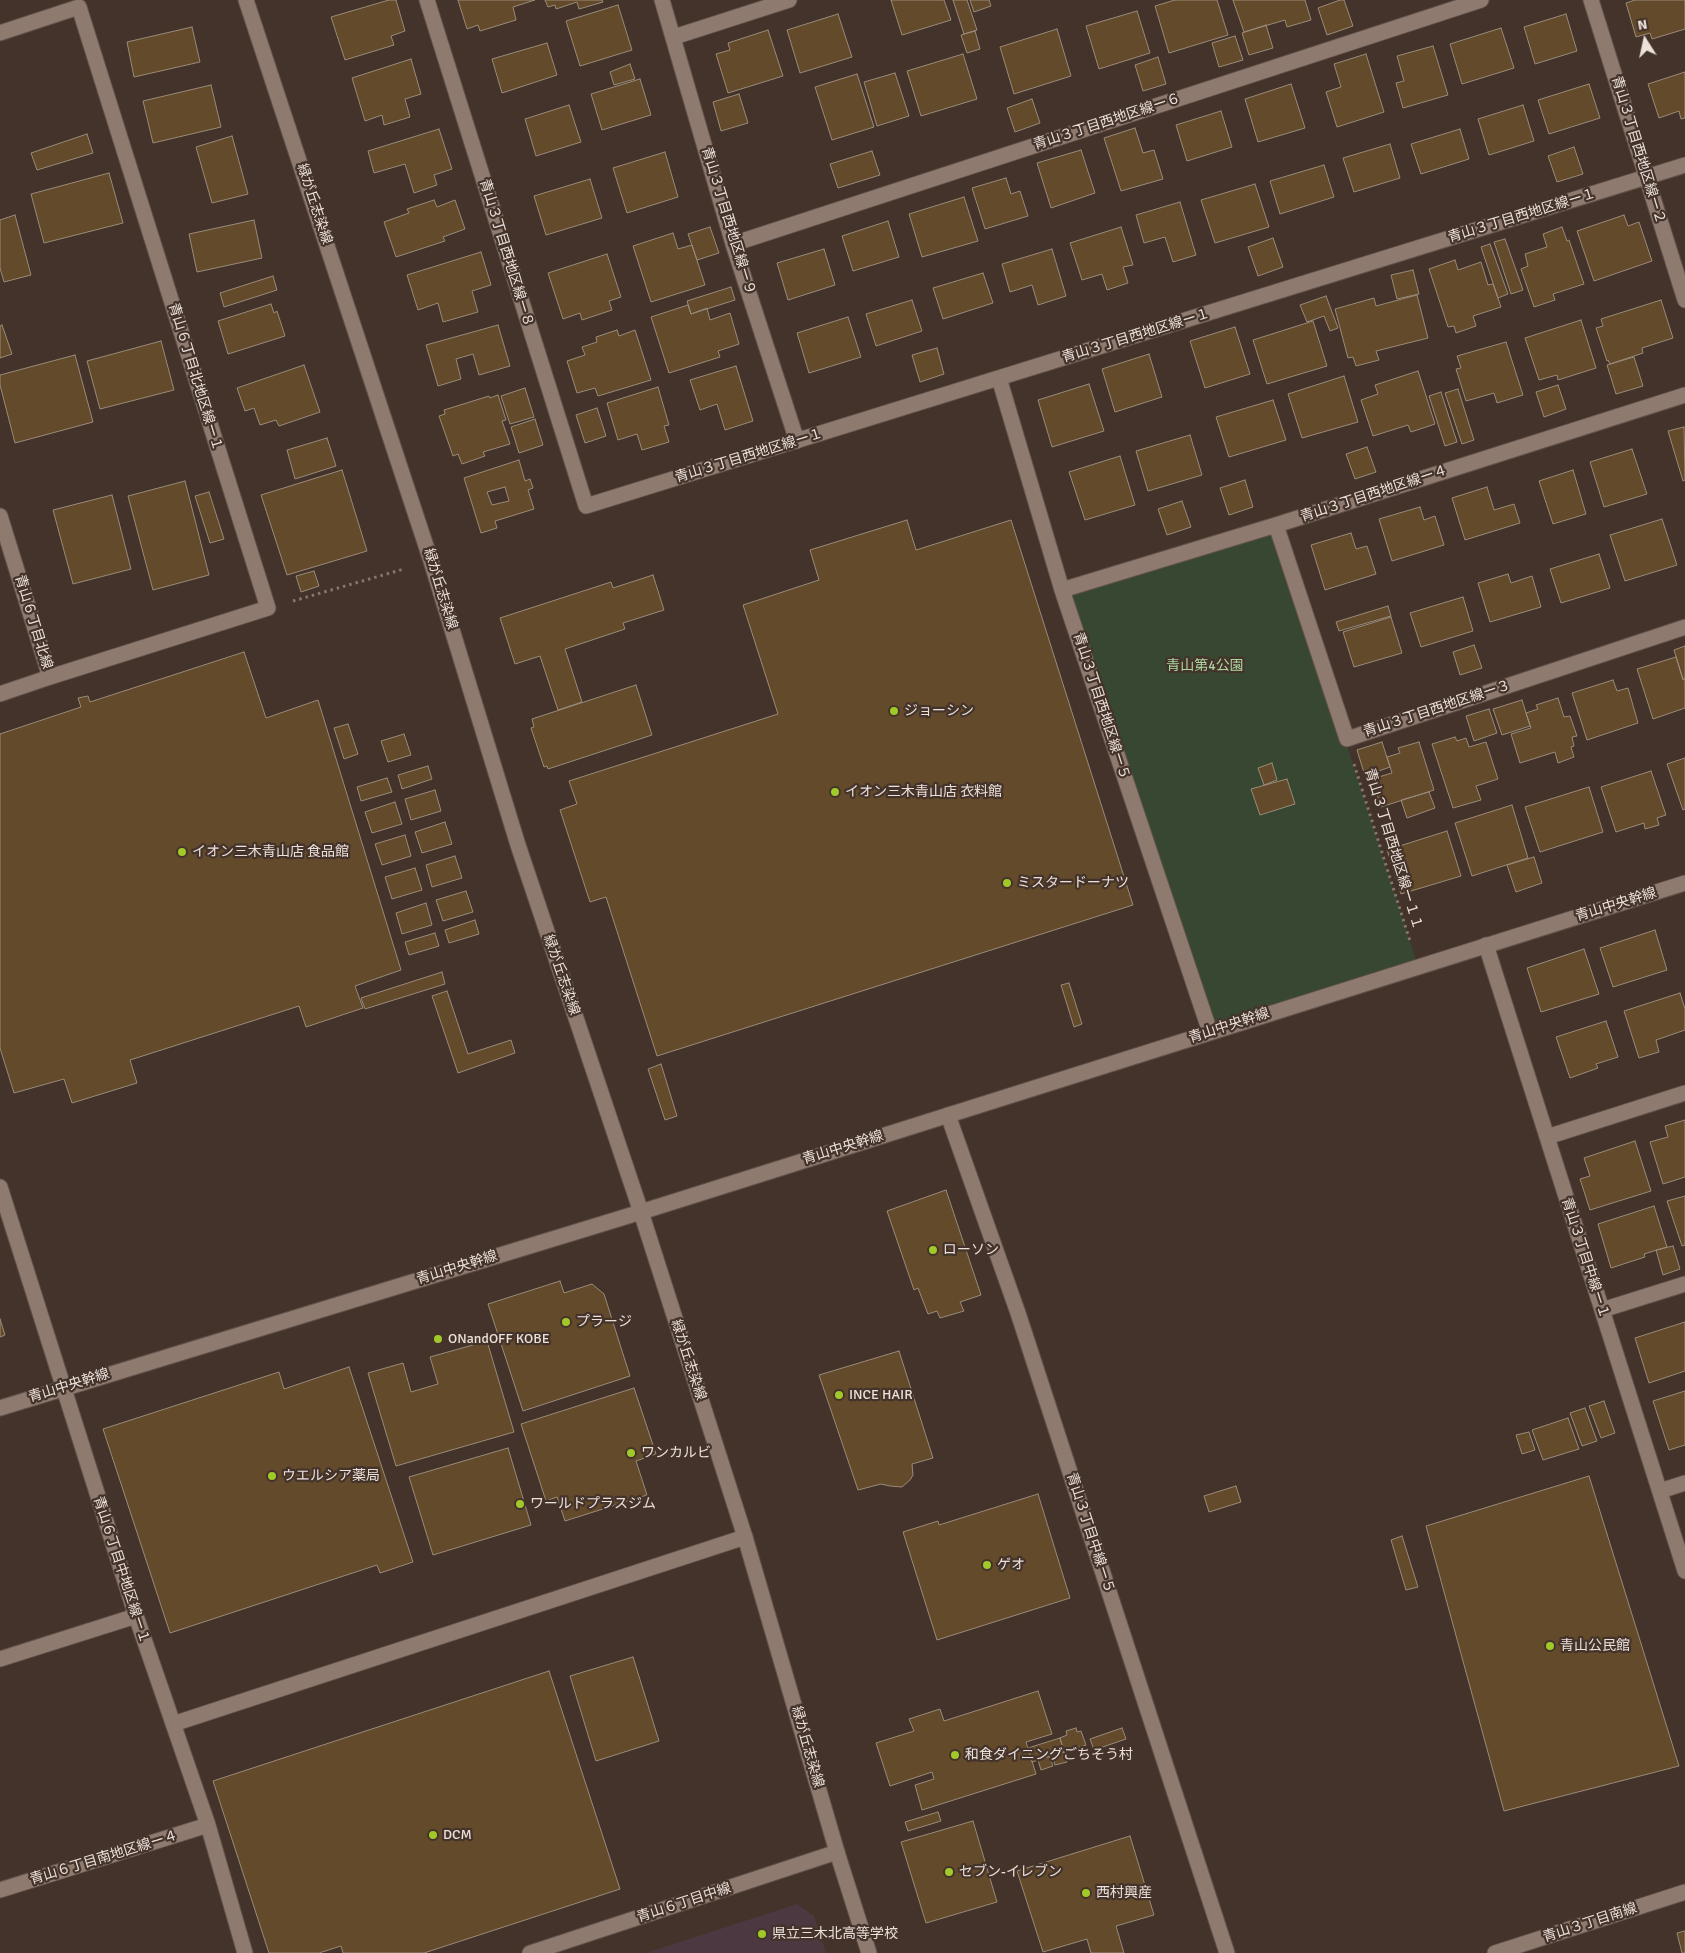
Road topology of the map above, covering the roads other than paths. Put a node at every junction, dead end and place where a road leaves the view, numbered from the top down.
1 (246, 0) edge
2 (427, 0) edge
3 (662, 0) edge
4 (789, 0) edge
5 (1481, 0) edge
6 (1591, 0) edge
7 (0, 33) edge
8 (674, 37) junction
9 (1685, 165) edge
10 (1647, 177) junction
11 (733, 244) junction
12 (1685, 300) edge
13 (999, 378) junction
14 (1685, 395) edge
15 (797, 441) junction
16 (586, 506) joint
17 (0, 516) edge
18 (1276, 525) junction
19 (1062, 590) junction
20 (1685, 627) edge
21 (50, 677) junction
22 (0, 694) edge
23 (1685, 883) edge
24 (1486, 945) junction
25 (1210, 1032) junction
26 (1685, 1093) edge
27 (948, 1115) junction
28 (1547, 1137) junction
29 (0, 1187) edge
30 (641, 1212) junction
31 (1685, 1284) edge
32 (1602, 1310) junction
33 (63, 1388) junction
34 (0, 1408) edge
35 (1685, 1483) edge
36 (1660, 1491) junction
37 (745, 1537) junction
38 (1685, 1571) edge
39 (136, 1616) junction
40 (0, 1659) edge
41 (173, 1724) junction
42 (208, 1825) junction
43 (837, 1852) junction
44 (0, 1890) edge
45 (1685, 1892) edge
46 (245, 1953) edge
47 (530, 1953) edge
48 (870, 1953) edge
49 (1226, 1953) edge
50 (1495, 1953) edge

1 - 30 street, 緑が丘志染線
2 - 16 street, 青山３丁目西地区線ー８
3 - 8 street, 青山３丁目西地区線ー９
4 - 8 street
5 - 11 street, 青山３丁目西地区線ー６
6 - 10 street, 青山３丁目西地区線ー２
7 - 21 street, 青山６丁目北地区線ー１
8 - 11 street, 青山３丁目西地区線ー９
9 - 10 street, 青山３丁目西地区線ー１
10 - 12 street, 青山３丁目西地区線ー２
10 - 13 street, 青山３丁目西地区線ー１
11 - 15 street, 青山３丁目西地区線ー９
13 - 15 street, 青山３丁目西地区線ー１
13 - 19 street, 青山３丁目西地区線ー５
14 - 18 street, 青山３丁目西地区線ー４
15 - 16 street, 青山３丁目西地区線ー１
17 - 21 street, 青山６丁目北線
18 - 19 street, 青山３丁目西地区線ー４
18 - 20 street, 青山３丁目西地区線ー３
19 - 25 street, 青山３丁目西地区線ー５
21 - 22 street, 青山６丁目北線
23 - 24 street, 青山中央幹線
24 - 25 street, 青山中央幹線
24 - 28 street, 青山３丁目中線ー１
25 - 27 street, 青山中央幹線
26 - 28 street
27 - 30 street, 青山中央幹線
27 - 49 street, 青山３丁目中線ー５
28 - 32 street, 青山３丁目中線ー１
29 - 33 street, 青山６丁目中地区線ー１
30 - 33 street, 青山中央幹線
30 - 37 street, 緑が丘志染線
31 - 32 street
32 - 36 street, 青山３丁目中線ー１
33 - 34 street, 青山中央幹線
33 - 39 street, 青山６丁目中地区線ー１
35 - 36 street
36 - 38 street, 青山３丁目中線ー１
37 - 41 street
37 - 43 street, 緑が丘志染線
39 - 40 street
39 - 41 street, 青山６丁目中地区線ー１
41 - 42 street, 青山６丁目中地区線ー１
42 - 44 street, 青山６丁目南地区線ー４
42 - 46 street, 青山６丁目中地区線ー１
43 - 47 street, 青山６丁目中線
43 - 48 street, 緑が丘志染線
45 - 50 street, 青山３丁目南線

